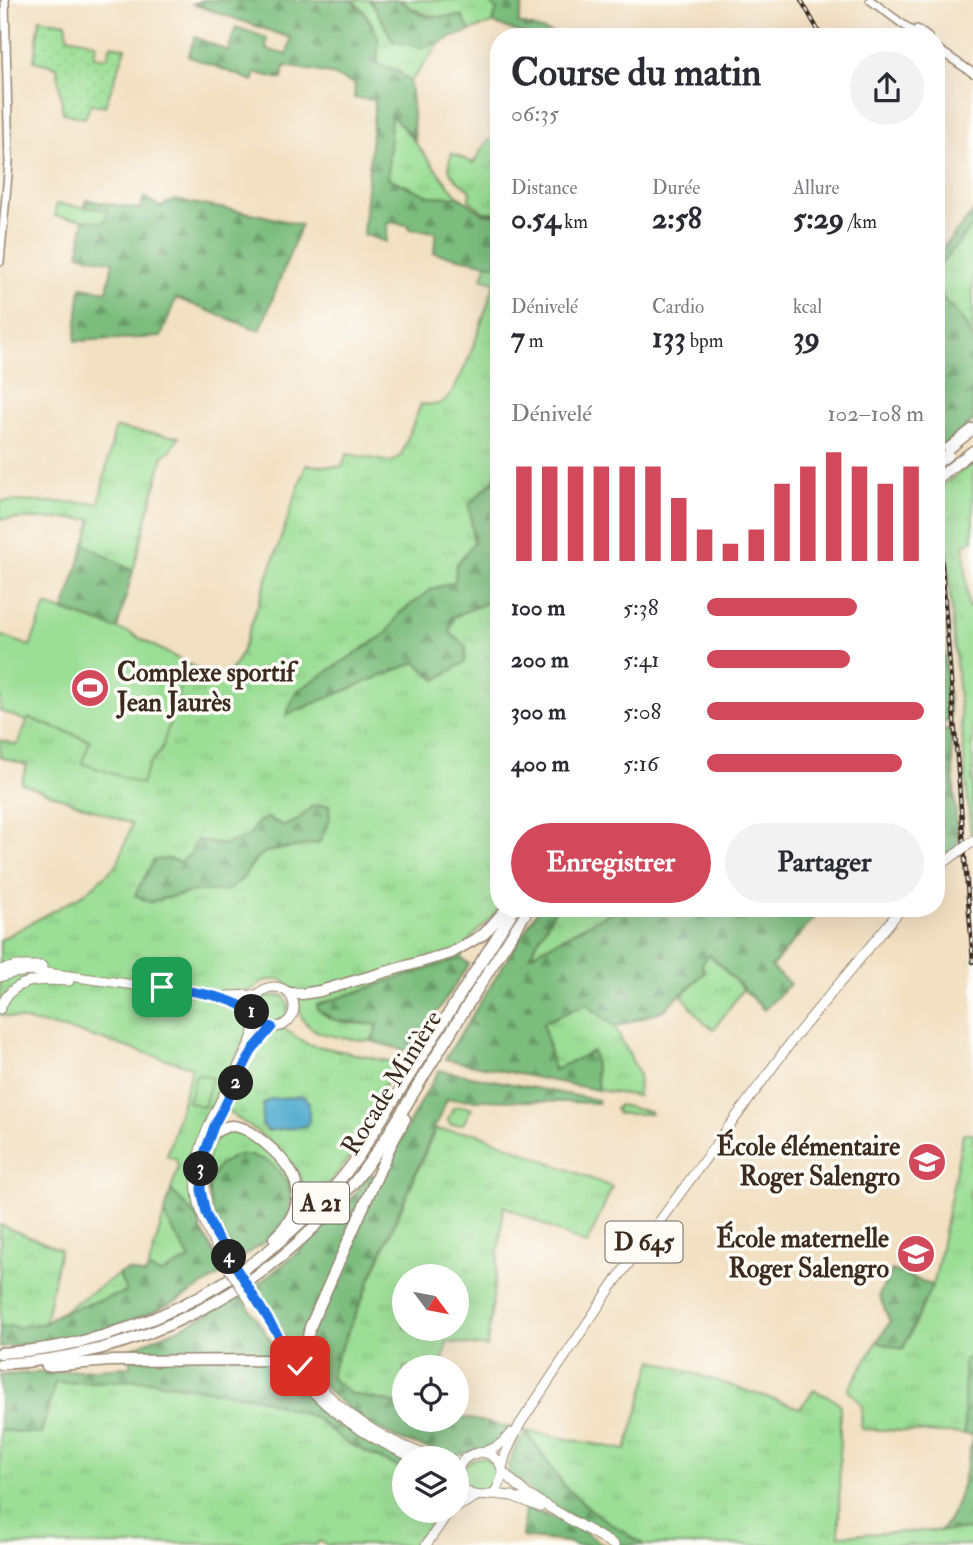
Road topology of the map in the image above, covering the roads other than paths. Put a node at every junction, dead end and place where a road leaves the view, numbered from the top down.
1 (5, 0) edge
2 (870, 0) edge
3 (883, 9) junction
4 (908, 28) edge
5 (914, 28) edge
6 (945, 48) edge
7 (945, 54) edge
8 (973, 67) edge
9 (973, 74) edge
10 (0, 262) edge
11 (973, 429) edge
12 (973, 436) edge
13 (947, 452) joint
14 (973, 452) edge
15 (945, 472) edge
16 (973, 841) edge
17 (945, 862) edge
18 (499, 917) edge
19 (509, 917) edge
20 (523, 917) edge
21 (895, 917) edge
22 (0, 970) edge
23 (0, 977) edge
24 (88, 978) junction
25 (128, 983) junction
26 (289, 993) junction
27 (208, 995) junction
28 (257, 995) junction
29 (0, 1009) edge
30 (255, 1016) junction
31 (272, 1027) junction
32 (439, 1051) junction
33 (209, 1137) junction
34 (226, 1257) junction
35 (218, 1286) junction
36 (253, 1301) junction
37 (0, 1353) edge
38 (0, 1364) edge
39 (294, 1370) junction
40 (309, 1377) junction
41 (520, 1424) junction
42 (407, 1446) edge
43 (392, 1447) edge
44 (481, 1452) junction
45 (469, 1456) edge
46 (503, 1470) junction
47 (469, 1494) edge
48 (491, 1495) junction
49 (475, 1497) junction
50 (469, 1500) edge
51 (567, 1518) junction
52 (443, 1523) edge
53 (426, 1545) edge
54 (614, 1545) edge

1 - 10 street
2 - 3 street
3 - 4 street
3 - 5 street
6 - 8 street
7 - 9 street
11 - 13 highway
12 - 13 highway
14 - 15 highway, bridge
16 - 17 main road, bridge
18 - 26 highway
19 - 35 highway, Rocade Minière / A 21
20 - 32 highway, Rocade Minière / A 21
21 - 41 main road, D 645
22 - 24 main road
23 - 24 main road
24 - 25 main road
25 - 27 main road
25 - 29 main road
26 - 28 main road
26 - 31 main road
27 - 28 main road
27 - 30 main road
28 - 30 main road
30 - 31 main road
30 - 34 main road
31 - 33 main road
32 - 38 highway, Rocade Minière / A 21
32 - 40 highway
33 - 34 main road
33 - 35 highway
34 - 36 main road
35 - 37 highway, Rocade Minière / A 21
36 - 39 main road
36 - 40 main road
38 - 39 highway
39 - 43 main road
40 - 42 main road
41 - 44 main road, D 645
41 - 46 main road, D 645
44 - 45 main road
44 - 46 main road
46 - 48 main road
46 - 51 main road
47 - 49 main road
48 - 49 main road
48 - 51 main road
49 - 50 main road
51 - 54 main road
52 - 53 main road

